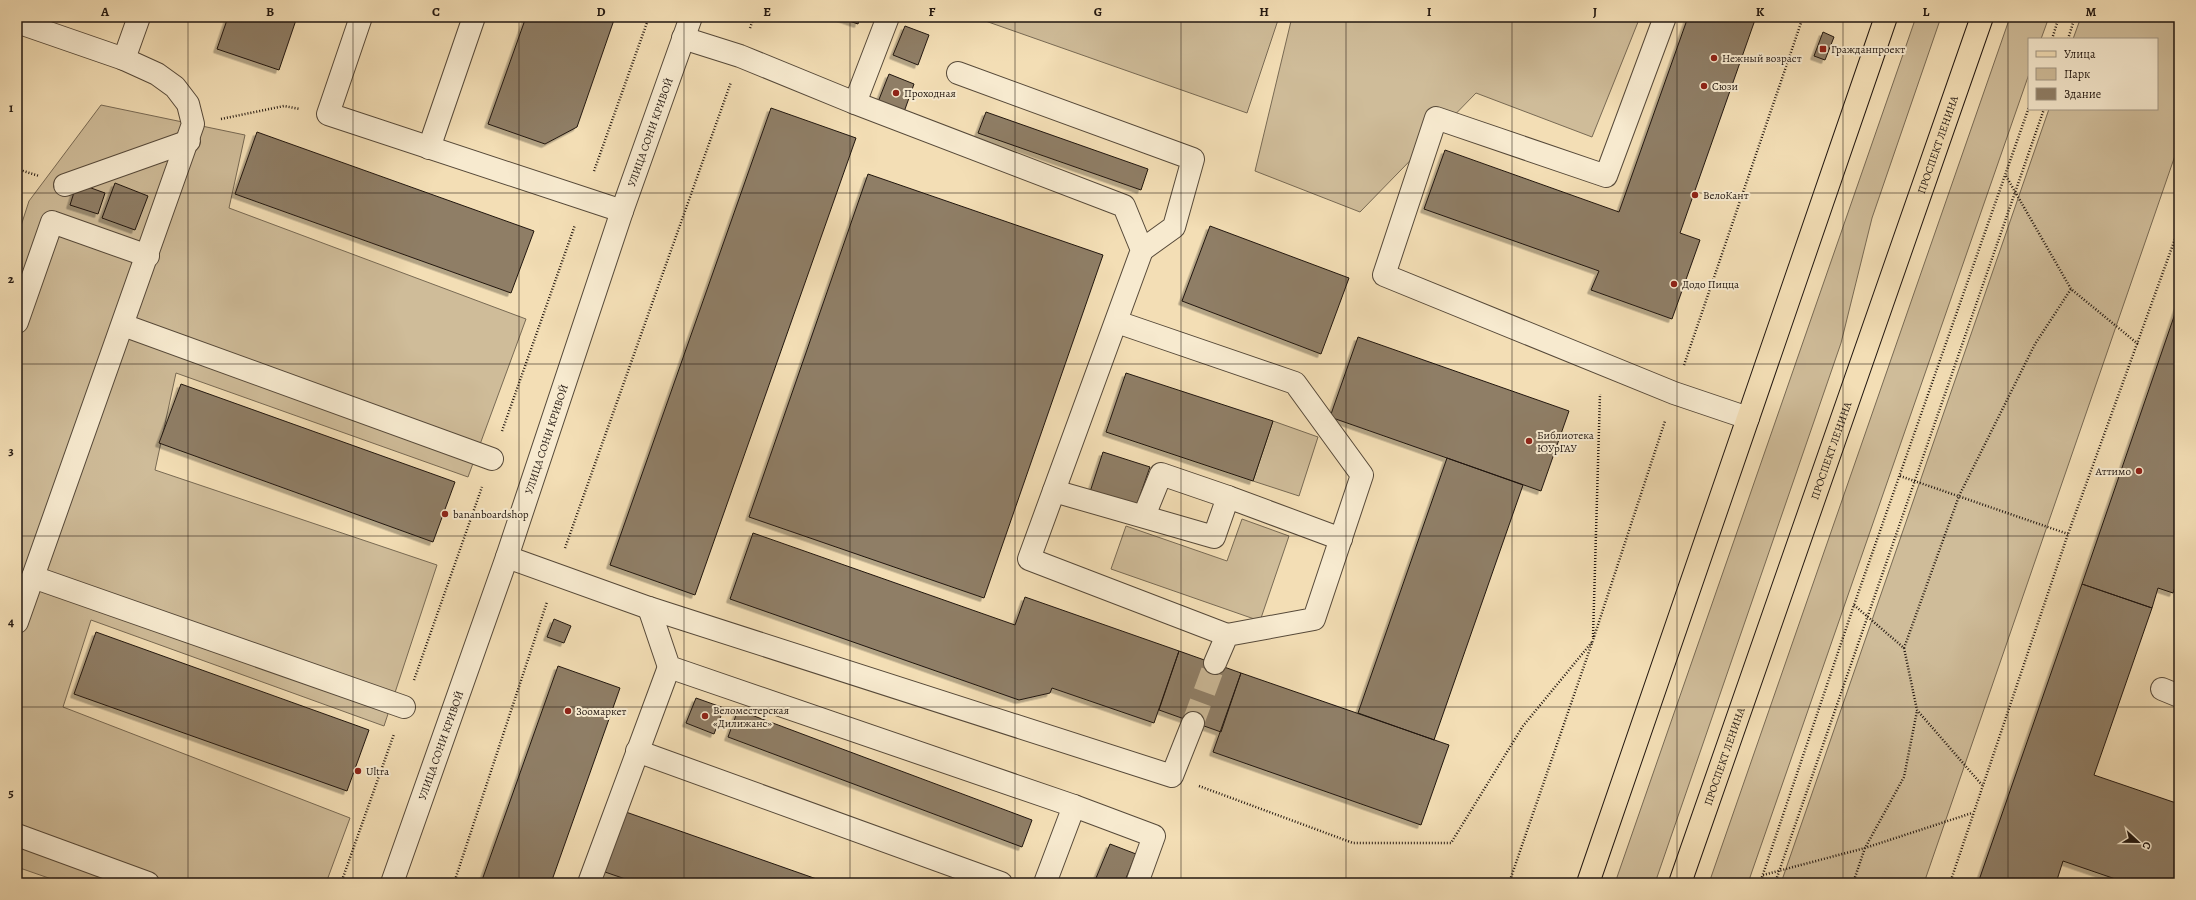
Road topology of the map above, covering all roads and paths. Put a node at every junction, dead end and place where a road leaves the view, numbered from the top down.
1 (139, 17) edge
2 (361, 17) edge
3 (474, 17) edge
4 (691, 17) edge
5 (754, 17) edge
6 (888, 17) edge
7 (1665, 17) edge
8 (1803, 17) edge
9 (1886, 17) edge
10 (1982, 17) edge
11 (2059, 17) edge
12 (2075, 17) edge
13 (17, 22) edge
14 (683, 38) junction
15 (2052, 38) edge
16 (2068, 38) edge
17 (740, 56) junction
18 (124, 59) junction
19 (958, 73) dead end
20 (855, 103) junction
21 (2028, 110) edge
22 (2044, 110) edge
23 (328, 114) junction
24 (191, 133) junction
25 (429, 148) junction
26 (2006, 176) junction
27 (65, 185) dead end
28 (2015, 192) junction
29 (622, 212) junction
30 (2179, 228) edge
31 (1142, 250) junction
32 (148, 256) junction
33 (2071, 289) junction
34 (17, 322) edge
35 (1117, 322) junction
36 (123, 325) junction
37 (2138, 344) junction
38 (1601, 363) junction
39 (1674, 393) junction
40 (1748, 418) junction
41 (492, 459) dead end
42 (1900, 476) junction
43 (1915, 480) junction
44 (1054, 491) junction
45 (1959, 496) junction
46 (1228, 497) junction
47 (1144, 516) junction
48 (2068, 534) junction
49 (1341, 539) junction
50 (507, 557) junction
51 (556, 575) junction
52 (33, 578) junction
53 (1854, 605) junction
54 (649, 608) junction
55 (1868, 616) junction
56 (17, 622) edge
57 (1227, 635) junction
58 (1593, 640) junction
59 (1904, 648) junction
60 (1215, 663) tunnel mouth
61 (669, 666) junction
62 (404, 707) dead end
63 (1917, 710) junction
64 (1193, 723) tunnel mouth
65 (638, 751) junction
66 (1172, 776) junction
67 (1982, 785) junction
68 (1074, 806) junction
69 (1973, 813) junction
70 (17, 835) edge
71 (1865, 848) junction
72 (1780, 870) junction
73 (1763, 875) junction
74 (148, 883) edge
75 (392, 883) edge
76 (454, 883) edge
77 (589, 883) edge
78 (1001, 883) edge
79 (1046, 883) edge
80 (1137, 883) edge
81 (1510, 883) edge
82 (1588, 883) edge
83 (1680, 883) edge
84 (1760, 883) edge
85 (1775, 883) edge
86 (1853, 883) edge
87 (1950, 883) edge

1 - 18 street
2 - 23 street
3 - 25 street
4 - 14 street, УЛИЦА СОНИ КРИВОЙ
5 - 17 path
6 - 20 street
7 - 38 street
8 - 39 path
9 - 40 main road
10 - 83 main road, ПРОСПЕКТ ЛЕНИНА
11 - 15 path
12 - 16 path
13 - 18 street
14 - 17 street
14 - 29 street, УЛИЦА СОНИ КРИВОЙ
17 - 20 street
17 - 51 path
18 - 24 street
19 - 31 street
20 - 31 street
21 - 26 path
22 - 28 path
23 - 24 path
23 - 25 street
24 - 27 street
24 - 32 street
25 - 29 street
26 - 28 path
26 - 42 path
28 - 33 path
28 - 43 path
29 - 50 street, УЛИЦА СОНИ КРИВОЙ
30 - 37 path
31 - 35 street
32 - 34 street
32 - 36 street
33 - 37 path
33 - 45 path
35 - 44 street
35 - 49 street
36 - 41 street
36 - 52 street
37 - 48 path
38 - 39 street
38 - 58 path
39 - 40 street
39 - 58 path
40 - 82 main road
42 - 43 path
42 - 53 path
43 - 45 path
43 - 55 path
44 - 47 street
44 - 57 street
45 - 48 path
45 - 59 path
46 - 47 street
46 - 47 street
46 - 49 street
48 - 67 path
49 - 57 street
50 - 51 street
50 - 75 street, УЛИЦА СОНИ КРИВОЙ
51 - 54 street
51 - 76 path
52 - 56 street
52 - 62 street
53 - 55 path
53 - 73 path
54 - 61 street
54 - 66 street
55 - 59 path
55 - 72 path
57 - 60 street
58 - 66 path
58 - 81 path
59 - 63 path
61 - 65 street
61 - 68 street
63 - 67 path
63 - 71 path
64 - 66 street
65 - 77 street
65 - 78 street
67 - 69 path
68 - 79 street
68 - 80 street
69 - 71 path
69 - 87 path
70 - 74 street
71 - 72 path
71 - 86 path
72 - 73 path
72 - 85 path
73 - 84 path

